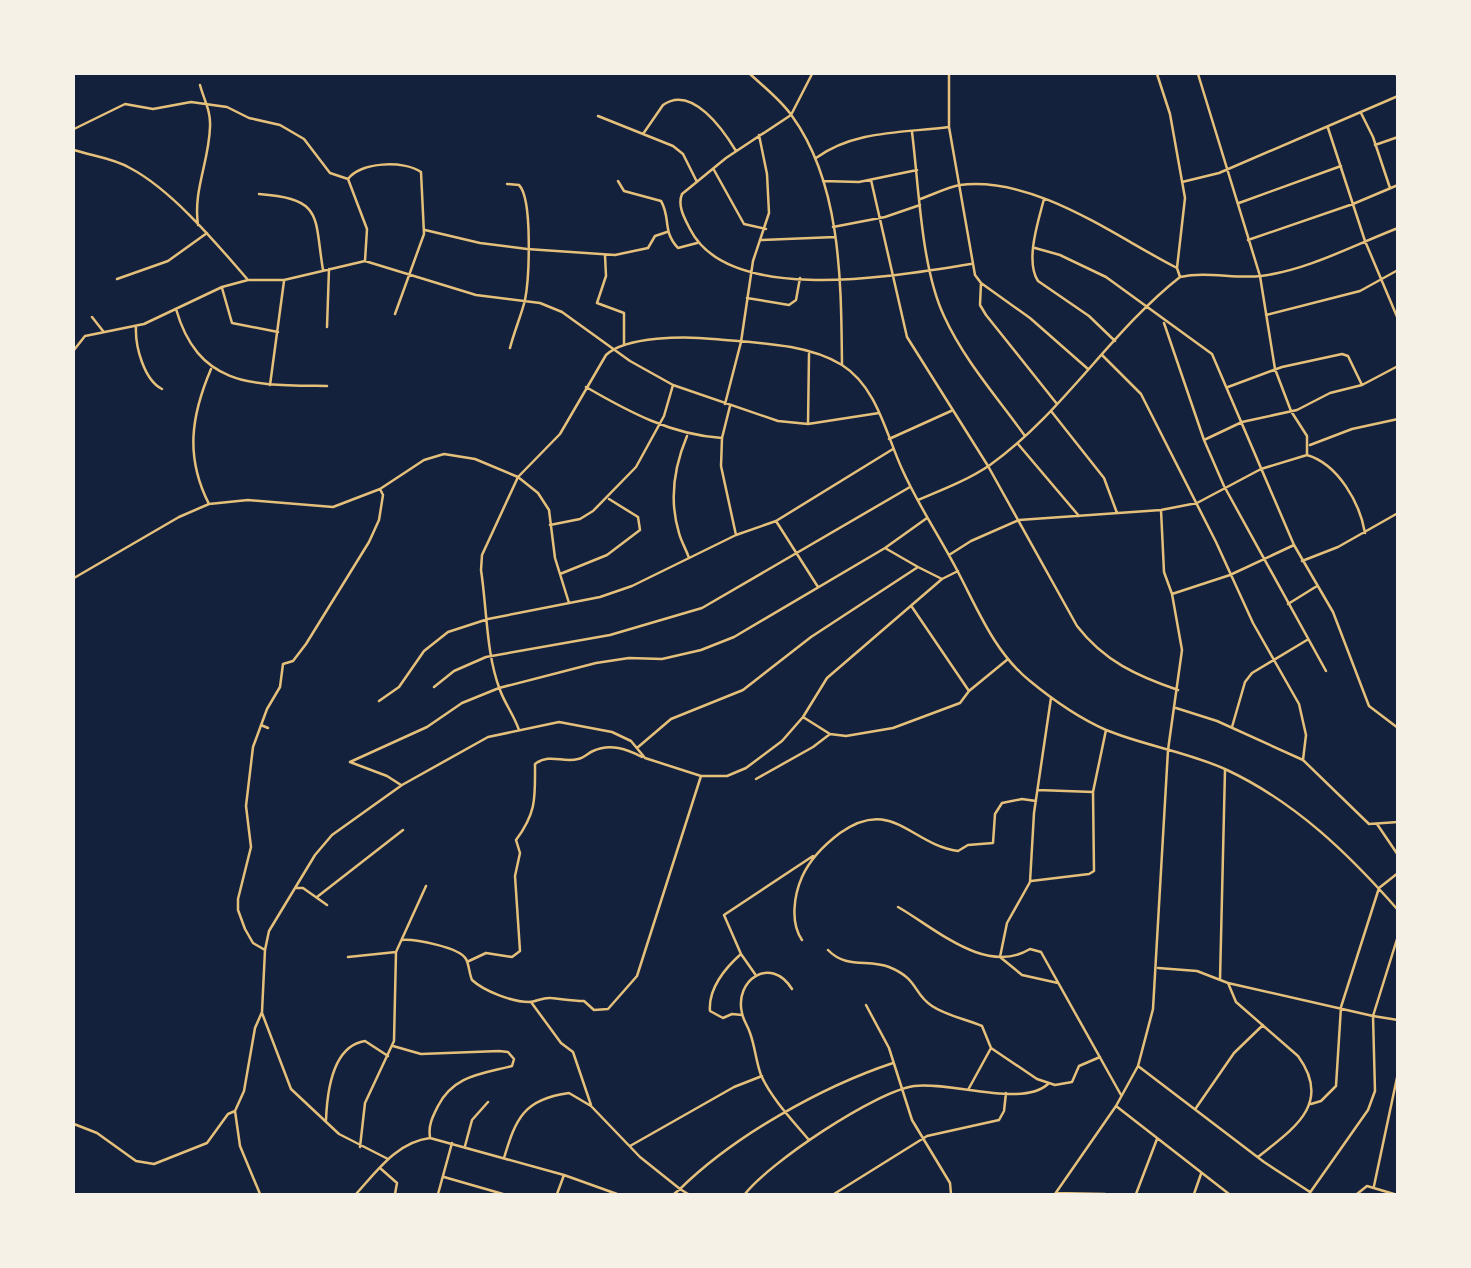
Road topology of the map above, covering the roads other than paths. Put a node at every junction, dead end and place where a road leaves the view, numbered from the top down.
1 (750, 74) edge
2 (812, 74) edge
3 (949, 74) edge
4 (1157, 74) edge
5 (1198, 74) edge
6 (200, 85) dead end
7 (1398, 96) edge
8 (208, 104) junction
9 (1360, 112) junction
10 (791, 115) junction
11 (598, 116) dead end
12 (949, 127) junction
13 (1327, 128) junction
14 (74, 129) edge
15 (912, 132) junction
16 (643, 134) junction
17 (759, 135) junction
18 (1398, 137) edge
19 (1375, 145) junction
20 (74, 150) edge
21 (736, 151) junction
22 (816, 158) junction
23 (1341, 166) junction
24 (713, 169) junction
25 (917, 170) junction
26 (1227, 170) junction
27 (348, 179) junction
28 (871, 180) junction
29 (618, 181) dead end
30 (824, 181) junction
31 (697, 182) junction
32 (1182, 182) junction
33 (507, 184) dead end
34 (958, 185) junction
35 (1398, 185) edge
36 (1390, 188) junction
37 (259, 194) dead end
38 (920, 198) junction
39 (1044, 199) junction
40 (1237, 203) junction
41 (1353, 204) junction
42 (920, 205) junction
43 (880, 219) junction
44 (198, 225) junction
45 (833, 228) junction
46 (1398, 228) edge
47 (425, 229) junction
48 (766, 229) junction
49 (667, 232) junction
50 (207, 233) junction
51 (835, 237) junction
52 (761, 240) junction
53 (1248, 240) junction
54 (1365, 241) junction
55 (697, 243) junction
56 (1035, 248) junction
57 (527, 249) junction
58 (605, 254) junction
59 (365, 261) junction
60 (971, 264) junction
61 (1177, 268) junction
62 (329, 269) junction
63 (323, 270) junction
64 (1398, 270) edge
65 (930, 271) junction
66 (410, 274) junction
67 (750, 274) junction
68 (893, 274) junction
69 (1260, 276) junction
70 (1180, 277) junction
71 (800, 278) junction
72 (838, 278) junction
73 (117, 279) dead end
74 (1381, 279) junction
75 (248, 280) junction
76 (284, 280) junction
77 (981, 283) junction
78 (222, 287) junction
79 (747, 298) junction
80 (525, 299) junction
81 (1147, 307) junction
82 (176, 309) junction
83 (395, 314) dead end
84 (1265, 315) junction
85 (92, 317) dead end
86 (1397, 319) edge
87 (1163, 320) junction
88 (136, 327) junction
89 (327, 327) dead end
90 (103, 331) junction
91 (278, 332) junction
92 (1115, 341) junction
93 (741, 342) junction
94 (624, 344) junction
95 (614, 347) junction
96 (510, 348) dead end
97 (74, 350) edge
98 (810, 352) junction
99 (1102, 355) junction
100 (842, 365) junction
101 (1398, 366) edge
102 (211, 369) junction
103 (1088, 369) junction
104 (1275, 369) junction
105 (270, 385) junction
106 (673, 385) junction
107 (1362, 385) junction
108 (327, 386) dead end
109 (586, 387) junction
110 (1227, 388) junction
111 (162, 389) dead end
112 (1057, 404) junction
113 (728, 405) junction
114 (951, 411) junction
115 (1051, 411) junction
116 (1291, 411) junction
117 (879, 413) junction
118 (1398, 419) edge
119 (1242, 422) junction
120 (660, 424) junction
121 (808, 424) junction
122 (687, 436) junction
123 (1025, 436) junction
124 (722, 438) junction
125 (889, 439) junction
126 (1204, 440) junction
127 (1017, 444) junction
128 (1310, 445) junction
129 (893, 449) junction
130 (1307, 455) junction
131 (988, 466) junction
132 (1261, 469) junction
133 (518, 477) junction
134 (1224, 486) junction
135 (910, 487) junction
136 (380, 489) junction
137 (608, 498) junction
138 (917, 500) junction
139 (1197, 503) junction
140 (209, 504) junction
141 (1161, 510) junction
142 (1117, 513) junction
143 (1398, 513) edge
144 (1079, 516) junction
145 (927, 518) junction
146 (1019, 520) junction
147 (776, 521) junction
148 (550, 525) junction
149 (1365, 533) junction
150 (736, 535) junction
151 (1294, 545) junction
152 (884, 548) junction
153 (948, 555) junction
154 (795, 556) junction
155 (689, 558) junction
156 (1262, 559) junction
157 (1302, 561) junction
158 (918, 567) junction
159 (958, 571) junction
160 (560, 574) junction
161 (1230, 575) junction
162 (74, 578) edge
163 (942, 579) junction
164 (1317, 586) junction
165 (818, 587) junction
166 (1172, 594) junction
167 (570, 604) junction
168 (1288, 604) junction
169 (912, 607) junction
170 (488, 619) junction
171 (1307, 640) junction
172 (492, 655) junction
173 (1008, 659) junction
174 (1274, 659) junction
175 (1326, 671) dead end
176 (434, 687) dead end
177 (499, 688) junction
178 (1178, 690) junction
179 (969, 691) junction
180 (1051, 698) junction
181 (379, 701) dead end
182 (1176, 708) junction
183 (803, 717) junction
184 (261, 725) junction
185 (1232, 727) junction
186 (1398, 727) edge
187 (268, 728) dead end
188 (519, 730) junction
189 (1106, 730) junction
190 (830, 734) junction
191 (636, 749) junction
192 (1168, 750) junction
193 (645, 758) junction
194 (1303, 760) junction
195 (1225, 769) junction
196 (701, 776) junction
197 (756, 779) dead end
198 (402, 785) junction
199 (1038, 790) junction
200 (1093, 792) junction
201 (1036, 801) junction
202 (1398, 822) edge
203 (1377, 824) junction
204 (403, 830) dead end
205 (815, 855) junction
206 (1398, 855) edge
207 (1398, 873) edge
208 (1030, 882) junction
209 (426, 886) dead end
210 (295, 888) junction
211 (1379, 888) junction
212 (317, 897) junction
213 (327, 905) dead end
214 (898, 906) dead end
215 (1398, 910) edge
216 (1398, 936) edge
217 (402, 940) junction
218 (802, 940) dead end
219 (265, 950) junction
220 (828, 950) dead end
221 (396, 952) junction
222 (741, 954) junction
223 (348, 957) dead end
224 (1000, 957) junction
225 (468, 961) junction
226 (1158, 968) junction
227 (755, 974) junction
228 (1220, 980) junction
229 (1058, 983) junction
230 (1228, 983) junction
231 (792, 989) dead end
232 (531, 1002) junction
233 (866, 1006) dead end
234 (1341, 1007) junction
235 (261, 1012) junction
236 (742, 1015) junction
237 (1373, 1016) junction
238 (1398, 1020) edge
239 (1263, 1025) junction
240 (393, 1046) junction
241 (991, 1048) junction
242 (388, 1056) junction
243 (1100, 1057) junction
244 (893, 1063) junction
245 (1138, 1066) junction
246 (1398, 1073) edge
247 (762, 1076) junction
248 (1048, 1084) junction
249 (968, 1090) junction
250 (901, 1091) junction
251 (1006, 1093) junction
252 (1122, 1095) junction
253 (488, 1102) dead end
254 (1311, 1104) junction
255 (592, 1106) junction
256 (1116, 1106) junction
257 (1196, 1108) junction
258 (235, 1111) junction
259 (787, 1112) junction
260 (326, 1120) junction
261 (74, 1124) edge
262 (430, 1138) junction
263 (923, 1138) junction
264 (1157, 1139) junction
265 (809, 1140) junction
266 (452, 1143) junction
267 (465, 1146) junction
268 (630, 1146) junction
269 (360, 1147) junction
270 (1258, 1157) junction
271 (504, 1158) junction
272 (388, 1159) junction
273 (380, 1168) junction
274 (1202, 1174) junction
275 (564, 1175) junction
276 (443, 1177) junction
277 (1374, 1186) junction
278 (680, 1189) junction
279 (1309, 1193) edge
280 (1055, 1194) edge
281 (1096, 1194) edge
282 (260, 1195) edge
283 (356, 1195) edge
284 (396, 1195) edge
285 (438, 1195) edge
286 (503, 1195) edge
287 (557, 1195) edge
288 (617, 1195) edge
289 (674, 1195) edge
290 (688, 1195) edge
291 (745, 1195) edge
292 (834, 1195) edge
293 (951, 1195) edge
294 (1105, 1195) edge
295 (1136, 1195) edge
296 (1194, 1195) edge
297 (1229, 1195) edge
298 (1357, 1195) edge
299 (1394, 1195) edge

1 - 10 street
2 - 10 street
3 - 12 street
4 - 32 street
5 - 26 street
6 - 8 street
7 - 9 street
8 - 14 street
8 - 27 street
8 - 44 street
9 - 13 street
9 - 19 street
10 - 17 street
10 - 22 street
11 - 16 street
12 - 15 street
12 - 34 street
13 - 23 street
13 - 26 street
15 - 22 street
15 - 25 street
16 - 21 street
16 - 31 street
17 - 21 street
17 - 48 street
18 - 19 street
19 - 36 street
20 - 44 street
21 - 24 street
22 - 30 street
23 - 40 street
23 - 41 street
24 - 31 street
24 - 48 street
25 - 28 street
25 - 38 street
26 - 32 street
26 - 40 street
27 - 47 street
27 - 59 street
28 - 30 street
28 - 43 street
29 - 49 street
30 - 45 street
31 - 55 street
32 - 61 street
33 - 57 street
34 - 38 street
34 - 39 street
34 - 60 street
35 - 36 street
36 - 41 street
37 - 63 street
38 - 42 street
39 - 56 street
39 - 61 street
40 - 53 street
41 - 53 street
41 - 54 street
42 - 43 street
42 - 65 street
43 - 45 street
43 - 68 street
44 - 50 street
45 - 51 street
46 - 54 street
47 - 57 street
47 - 66 street
48 - 52 street
49 - 55 street
49 - 58 street
50 - 73 street
50 - 75 street
51 - 52 street
51 - 72 street
52 - 67 street
53 - 69 street
54 - 69 street
54 - 74 street
55 - 67 street
56 - 81 street
56 - 92 street
57 - 58 street
57 - 80 street
58 - 94 street
59 - 62 street
59 - 66 street
60 - 65 street
60 - 77 street
61 - 70 street
62 - 63 street
62 - 89 street
63 - 76 street
64 - 74 street
65 - 68 street
65 - 123 street
66 - 80 street
66 - 83 street
67 - 71 street
67 - 79 street
68 - 72 street
68 - 114 street
69 - 70 street
69 - 84 street
70 - 81 street
71 - 72 street
71 - 79 street
72 - 100 street
74 - 84 street
74 - 86 street
75 - 76 street
75 - 78 street
76 - 91 street
77 - 103 street
77 - 112 street
78 - 82 street
78 - 91 street
79 - 93 street
80 - 95 street
80 - 96 street
81 - 87 street
81 - 92 street
82 - 88 street
82 - 102 street
84 - 104 street
85 - 90 street
87 - 110 street
87 - 126 street
88 - 90 street
88 - 111 street
90 - 97 street
91 - 105 street
92 - 99 street
93 - 94 street
93 - 98 street
93 - 113 street
94 - 95 street
95 - 106 street
95 - 109 street
98 - 100 street
98 - 121 street
99 - 103 street
99 - 139 street
100 - 117 street
101 - 107 street
102 - 105 street
102 - 140 street
103 - 112 street
104 - 107 street
104 - 110 street
104 - 116 street
105 - 108 street
106 - 113 street
106 - 120 street
107 - 116 street
109 - 120 street
109 - 133 street
110 - 119 street
112 - 115 street
113 - 121 street
113 - 124 street
114 - 125 street
114 - 131 street
115 - 123 street
115 - 142 street
116 - 119 street
116 - 128 street
117 - 121 street
117 - 125 street
118 - 128 street
119 - 126 street
119 - 132 street
120 - 122 street
120 - 137 street
122 - 124 street
122 - 155 street
123 - 127 street
124 - 150 street
125 - 129 street
126 - 134 street
127 - 131 street
127 - 144 street
128 - 130 street
129 - 135 street
129 - 147 street
130 - 132 street
130 - 149 street
131 - 138 street
131 - 146 street
132 - 134 street
132 - 151 street
133 - 136 street
133 - 148 street
133 - 170 street
134 - 139 street
134 - 156 street
135 - 138 street
135 - 154 street
136 - 140 street
136 - 184 street
137 - 148 street
137 - 160 street
138 - 145 street
139 - 141 street
139 - 161 street
140 - 162 street
141 - 142 street
141 - 166 street
142 - 144 street
143 - 149 street
144 - 146 street
145 - 152 street
145 - 153 street
146 - 153 street
146 - 178 street
147 - 150 street
147 - 154 street
148 - 160 street
149 - 157 street
150 - 155 street
151 - 156 street
151 - 157 street
152 - 158 street
152 - 165 street
153 - 159 street
154 - 165 street
154 - 172 street
155 - 167 street
156 - 161 street
156 - 168 street
157 - 164 street
158 - 163 street
158 - 191 street
159 - 163 street
159 - 173 street
160 - 167 street
161 - 166 street
161 - 174 street
163 - 169 street
164 - 168 street
164 - 186 street
165 - 177 street
166 - 178 street
167 - 170 street
168 - 171 street
169 - 179 street
169 - 183 street
170 - 172 street
170 - 181 street
171 - 174 street
171 - 175 street
172 - 176 street
172 - 177 street
173 - 179 street
173 - 180 street
174 - 185 street
174 - 194 street
177 - 188 street
177 - 198 street
178 - 182 street
179 - 190 street
180 - 189 street
180 - 199 street
182 - 185 street
182 - 192 street
183 - 190 street
183 - 196 street
184 - 187 street
184 - 219 street
185 - 194 street
188 - 191 street
188 - 198 street
189 - 192 street
189 - 200 street
190 - 197 street
191 - 193 street
192 - 195 street
192 - 226 street
193 - 196 street
193 - 225 street
194 - 203 street
195 - 211 street
195 - 228 street
196 - 232 street
198 - 210 street
199 - 200 street
199 - 201 street
200 - 208 street
201 - 205 street
201 - 208 street
202 - 203 street
203 - 206 street
204 - 212 street
205 - 218 street
205 - 222 street
207 - 211 street
208 - 224 street
209 - 217 street
210 - 212 street
210 - 219 street
211 - 215 street
211 - 234 street
212 - 213 street
214 - 224 street
216 - 237 street
217 - 221 street
217 - 225 street
219 - 235 street
220 - 241 street
221 - 223 street
221 - 240 street
222 - 227 street
222 - 236 street
224 - 229 street
224 - 229 street
225 - 232 street
226 - 228 street
226 - 245 street
227 - 231 street
227 - 236 street
228 - 230 street
229 - 243 street
230 - 234 street
230 - 239 street
232 - 255 street
233 - 244 street
234 - 237 street
234 - 254 street
235 - 258 street
235 - 260 street
236 - 247 street
237 - 238 street
237 - 279 street
239 - 254 street
239 - 257 street
240 - 242 street
240 - 262 street
241 - 248 street
241 - 249 street
242 - 260 street
242 - 269 street
243 - 248 street
243 - 252 street
244 - 250 street
244 - 259 street
245 - 252 street
245 - 257 street
246 - 277 street
247 - 259 street
247 - 268 street
248 - 251 street
249 - 250 street
249 - 251 street
250 - 263 street
250 - 265 street
251 - 263 street
252 - 256 street
253 - 267 street
254 - 270 street
255 - 268 street
255 - 271 street
256 - 264 street
256 - 280 street
257 - 270 street
258 - 261 street
258 - 282 street
259 - 265 street
259 - 278 street
260 - 269 street
262 - 266 street
262 - 272 street
263 - 292 street
263 - 293 street
264 - 274 street
264 - 295 street
265 - 291 street
266 - 267 street
266 - 276 street
267 - 271 street
268 - 278 street
269 - 272 street
270 - 279 street
271 - 275 street
272 - 273 street
273 - 283 street
273 - 284 street
274 - 296 street
274 - 297 street
275 - 287 street
275 - 288 street
276 - 285 street
276 - 286 street
277 - 298 street
277 - 299 street
278 - 289 street
278 - 290 street
280 - 281 street
281 - 294 street

